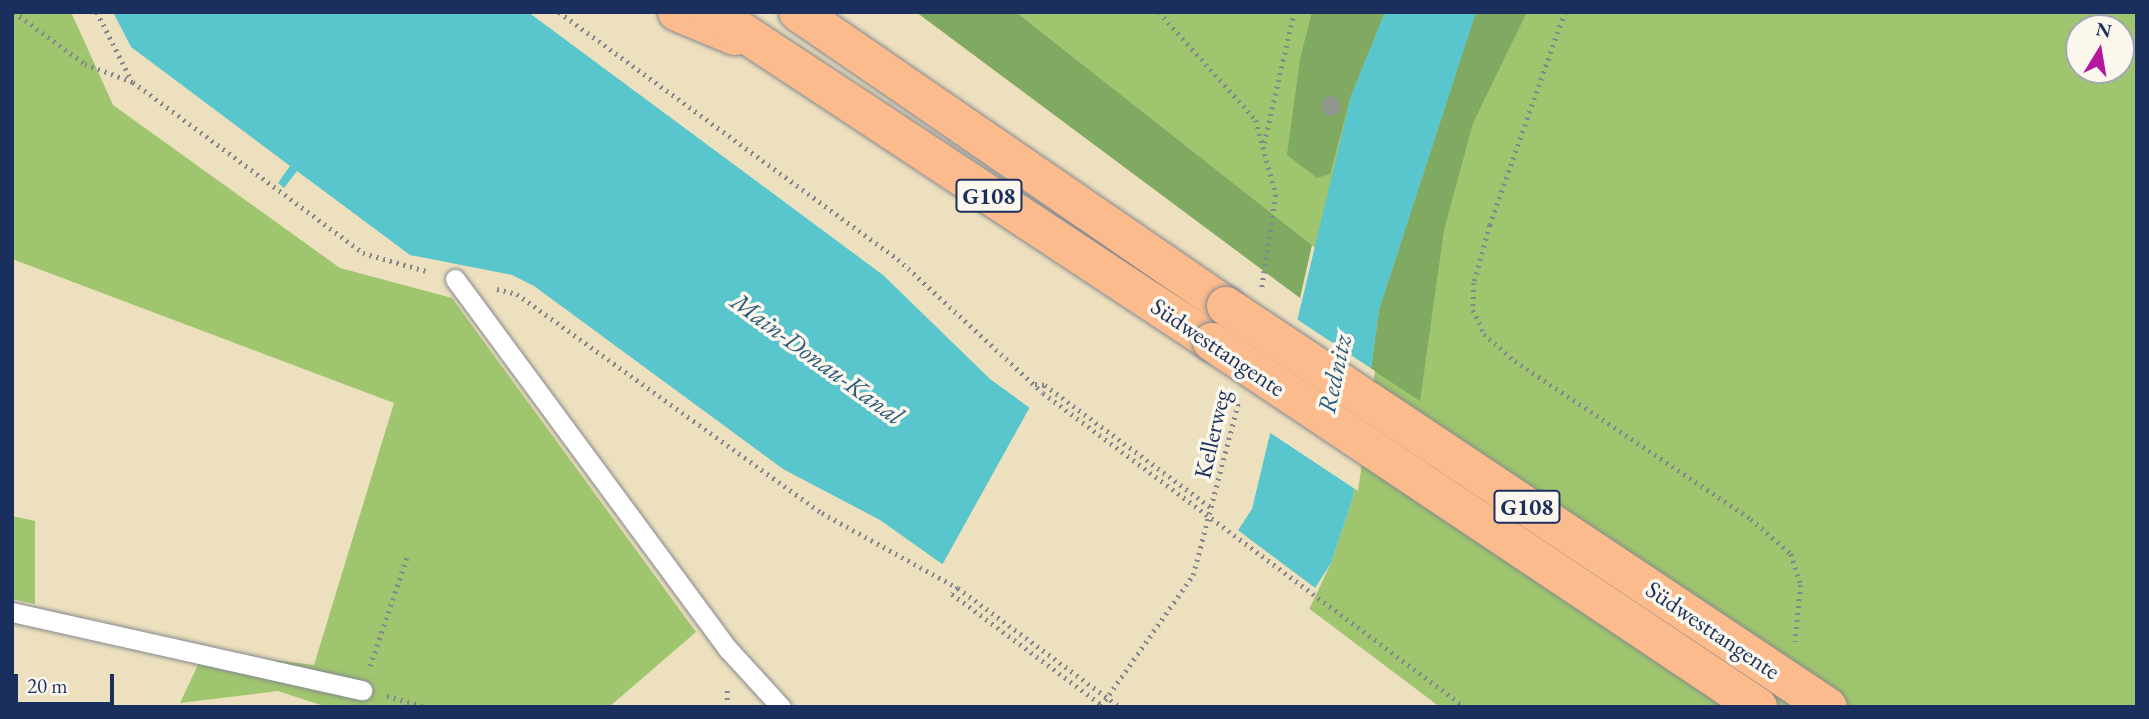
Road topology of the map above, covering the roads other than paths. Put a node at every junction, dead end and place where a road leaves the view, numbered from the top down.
1 (677, 12) edge
2 (712, 12) edge
3 (798, 12) edge
4 (766, 49) junction
5 (455, 279) road end
6 (12, 612) edge
7 (362, 690) road end
8 (780, 707) edge
9 (1758, 707) edge
10 (1828, 707) edge

1 - 4 highway
2 - 4 highway, Südwesttangente / G108
3 - 10 highway, Südwesttangente / G108, bridge
4 - 9 highway, Südwesttangente / G108, bridge
5 - 8 lane
6 - 7 lane

